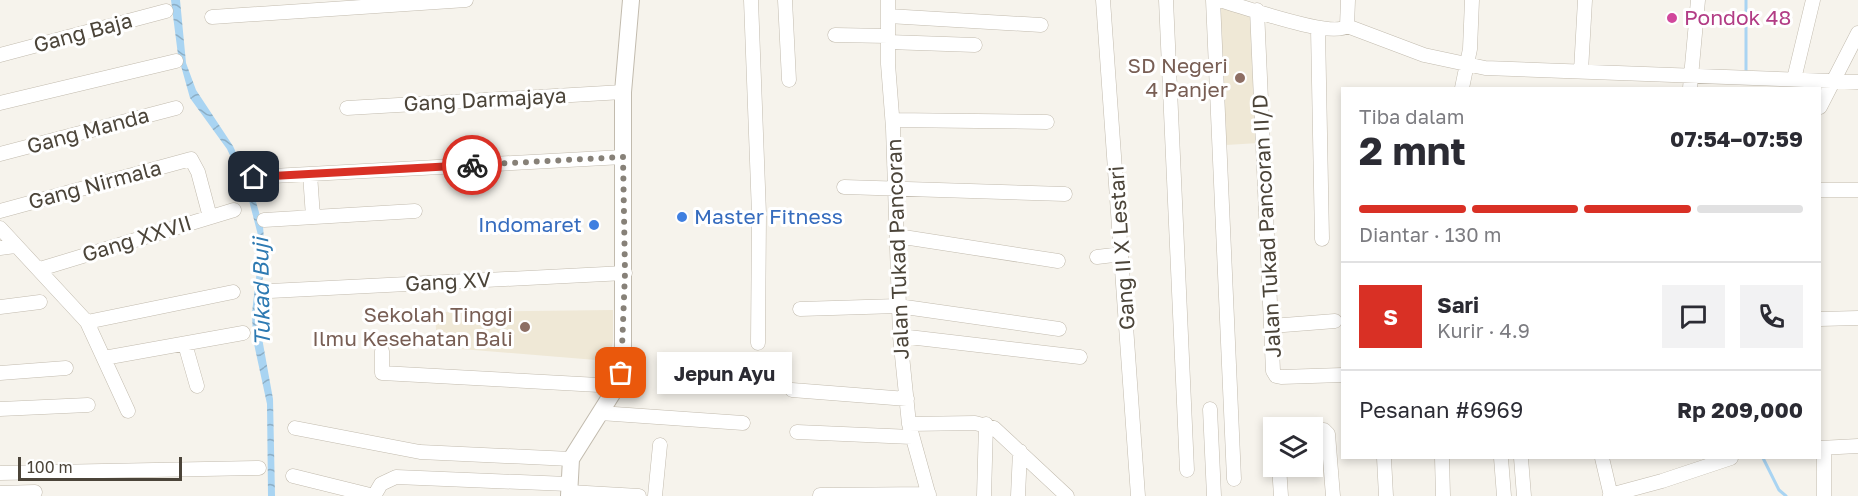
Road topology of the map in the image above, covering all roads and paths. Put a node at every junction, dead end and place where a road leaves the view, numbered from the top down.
1 (466, 0) edge
2 (632, 0) edge
3 (751, 0) edge
4 (785, 0) edge
5 (888, 0) edge
6 (1103, 0) edge
7 (1166, 0) edge
8 (1213, 0) edge
9 (1220, 0) edge
10 (1348, 0) edge
11 (1472, 0) edge
12 (1585, 0) edge
13 (1698, 0) edge
14 (1813, 0) edge
15 (1257, 10) junction
16 (166, 11) dead end
17 (888, 16) junction
18 (212, 17) dead end
19 (1041, 25) dead end
20 (1347, 26) junction
21 (1318, 29) junction
22 (1858, 33) edge
23 (835, 35) dead end
24 (888, 39) junction
25 (975, 45) dead end
26 (0, 55) edge
27 (176, 61) dead end
28 (1468, 65) junction
29 (1581, 71) junction
30 (1794, 79) junction
31 (789, 80) dead end
32 (1690, 82) edge
33 (1832, 82) junction
34 (1858, 82) edge
35 (1462, 87) edge
36 (623, 92) junction
37 (0, 103) edge
38 (1821, 105) edge
39 (176, 108) dead end
40 (347, 108) dead end
41 (892, 120) junction
42 (1047, 122) dead end
43 (0, 154) edge
44 (623, 157) junction
45 (310, 174) junction
46 (254, 177) dead end
47 (844, 187) dead end
48 (896, 187) junction
49 (1821, 190) edge
50 (1858, 190) edge
51 (1065, 194) dead end
52 (234, 210) dead end
53 (0, 211) edge
54 (415, 211) dead end
55 (210, 217) junction
56 (313, 217) junction
57 (264, 220) dead end
58 (0, 228) edge
59 (897, 236) junction
60 (1322, 239) dead end
61 (15, 246) junction
62 (0, 248) edge
63 (1122, 254) junction
64 (1097, 257) dead end
65 (1058, 261) dead end
66 (40, 269) junction
67 (625, 273) junction
68 (270, 291) dead end
69 (233, 292) dead end
70 (40, 302) dead end
71 (898, 306) junction
72 (0, 307) edge
73 (800, 309) dead end
74 (1858, 318) edge
75 (1821, 319) edge
76 (1335, 321) dead end
77 (87, 322) junction
78 (1271, 326) junction
79 (1059, 329) dead end
80 (243, 333) dead end
81 (900, 336) junction
82 (758, 343) dead end
83 (185, 344) junction
84 (382, 351) dead end
85 (1080, 357) dead end
86 (104, 358) junction
87 (66, 368) dead end
88 (0, 373) edge
89 (1341, 375) edge
90 (197, 386) dead end
91 (617, 386) junction
92 (792, 390) dead end
93 (907, 399) junction
94 (88, 405) dead end
95 (1210, 409) dead end
96 (0, 410) edge
97 (128, 411) dead end
98 (600, 413) junction
99 (743, 423) dead end
100 (986, 424) junction
101 (295, 428) dead end
102 (1323, 430) edge
103 (910, 431) junction
104 (797, 432) dead end
105 (660, 445) dead end
106 (1858, 446) edge
107 (1822, 448) edge
108 (1020, 451) junction
109 (571, 459) junction
110 (1384, 459) edge
111 (1442, 459) edge
112 (1501, 459) edge
113 (1521, 459) edge
114 (1602, 459) edge
115 (1728, 459) edge
116 (259, 468) dead end
117 (1187, 470) dead end
118 (0, 473) edge
119 (293, 476) dead end
120 (1280, 477) edge
121 (1234, 479) dead end
122 (568, 491) edge
123 (35, 492) dead end
124 (0, 493) edge
125 (820, 495) edge
126 (929, 495) edge
127 (1610, 495) edge
128 (374, 496) edge
129 (639, 496) edge
130 (655, 496) edge
131 (984, 496) edge
132 (1018, 496) edge
133 (1067, 496) edge
134 (1138, 496) edge
135 (1214, 496) edge
136 (1281, 496) edge
137 (1333, 496) edge
138 (1386, 496) edge
139 (1443, 496) edge
140 (1504, 496) edge
141 (1524, 496) edge
142 (1824, 496) edge

1 - 18 street
2 - 36 street
3 - 82 street
4 - 31 street
5 - 17 street, Jalan Tukad Pancoran
6 - 63 street, Gang II X Lestari
7 - 117 street
8 - 121 street
9 - 15 street
10 - 20 street
11 - 28 street
12 - 29 street
13 - 32 street
14 - 30 street
15 - 21 street
15 - 78 street, Jalan Tukad Pancoran II/D
16 - 26 street, Gang Baja
17 - 19 street
17 - 24 street, Jalan Tukad Pancoran
20 - 21 street
20 - 28 street
21 - 60 street
22 - 33 street
23 - 24 street
24 - 25 street
24 - 41 street, Jalan Tukad Pancoran
27 - 37 street
28 - 29 street
28 - 35 street
29 - 32 street
30 - 32 street
30 - 33 street
33 - 34 street
33 - 38 street
36 - 40 street, Gang Darmajaya
36 - 44 street
39 - 43 street, Gang Manda
41 - 42 street
41 - 48 street, Jalan Tukad Pancoran
44 - 45 street
44 - 67 street
45 - 46 street
45 - 56 street
47 - 48 street
48 - 51 street
48 - 59 street, Jalan Tukad Pancoran
49 - 50 street
52 - 55 street, Gang XXVII
53 - 55 street, Gang Nirmala
54 - 56 street
55 - 66 street, Gang XXVII
56 - 57 street
58 - 61 street
59 - 65 street
59 - 71 street, Jalan Tukad Pancoran
61 - 62 street
61 - 66 street
63 - 64 street
63 - 134 street, Gang II X Lestari
66 - 77 street
67 - 68 street, Gang XV
67 - 91 street
69 - 77 street
70 - 72 street
71 - 73 street
71 - 79 street
71 - 81 street, Jalan Tukad Pancoran
74 - 75 street
76 - 78 street
77 - 86 street
78 - 89 street, Jalan Tukad Pancoran II/D
80 - 83 street
81 - 85 street
81 - 93 street, Jalan Tukad Pancoran
83 - 86 street
83 - 90 street
84 - 91 street
86 - 97 street
87 - 88 street
91 - 98 street
92 - 93 street
93 - 103 street, Jalan Tukad Pancoran
94 - 96 street
95 - 135 street
98 - 99 street
98 - 109 street
100 - 103 street
100 - 108 street
100 - 131 street
101 - 109 street
102 - 137 street
103 - 104 street
103 - 126 street, Jalan Tukad Pancoran
105 - 130 street
106 - 107 street
107 - 142 street
108 - 132 street
108 - 133 street
109 - 122 street
110 - 138 street
111 - 139 street
112 - 140 street
113 - 141 street
114 - 127 street
115 - 127 street
116 - 118 street
119 - 128 street
120 - 136 street
122 - 128 street
122 - 129 street
123 - 124 street
125 - 126 street

